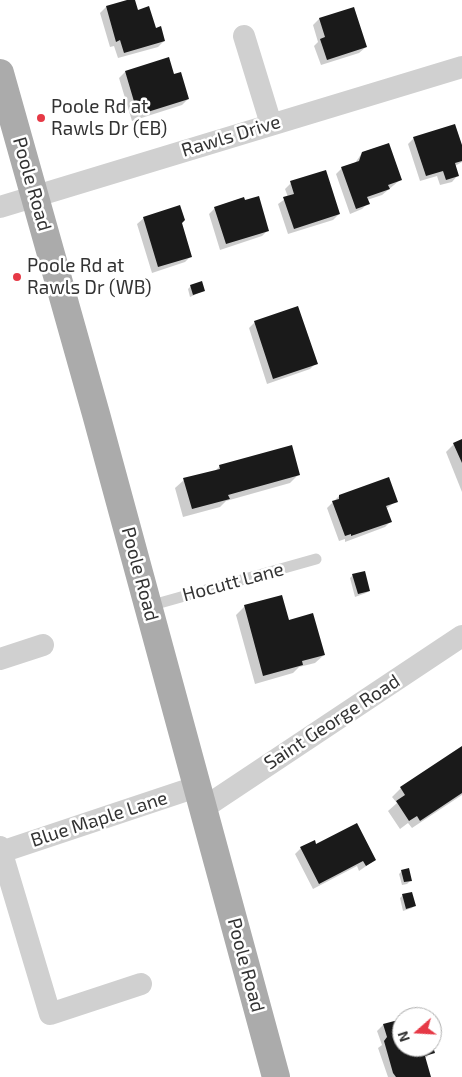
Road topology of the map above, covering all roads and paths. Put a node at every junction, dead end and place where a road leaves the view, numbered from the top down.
1 (244, 36) dead end
2 (462, 67) edge
3 (0, 73) edge
4 (271, 124) junction
5 (35, 195) junction
6 (0, 207) edge
7 (316, 559) dead end
8 (149, 606) junction
9 (462, 636) edge
10 (44, 645) dead end
11 (0, 659) edge
12 (199, 798) junction
13 (1, 849) edge
14 (141, 984) dead end
15 (274, 1076) edge

1 - 4 street
2 - 4 street, Rawls Drive
3 - 5 main road, Poole Road
4 - 5 street, Rawls Drive
5 - 6 street, Rawls Drive
5 - 8 main road, Poole Road
7 - 8 lane, Hocutt Lane
8 - 12 main road, Poole Road
9 - 12 street, Saint George Road
10 - 11 street
12 - 13 street, Blue Maple Lane
12 - 15 main road, Poole Road
13 - 14 street

